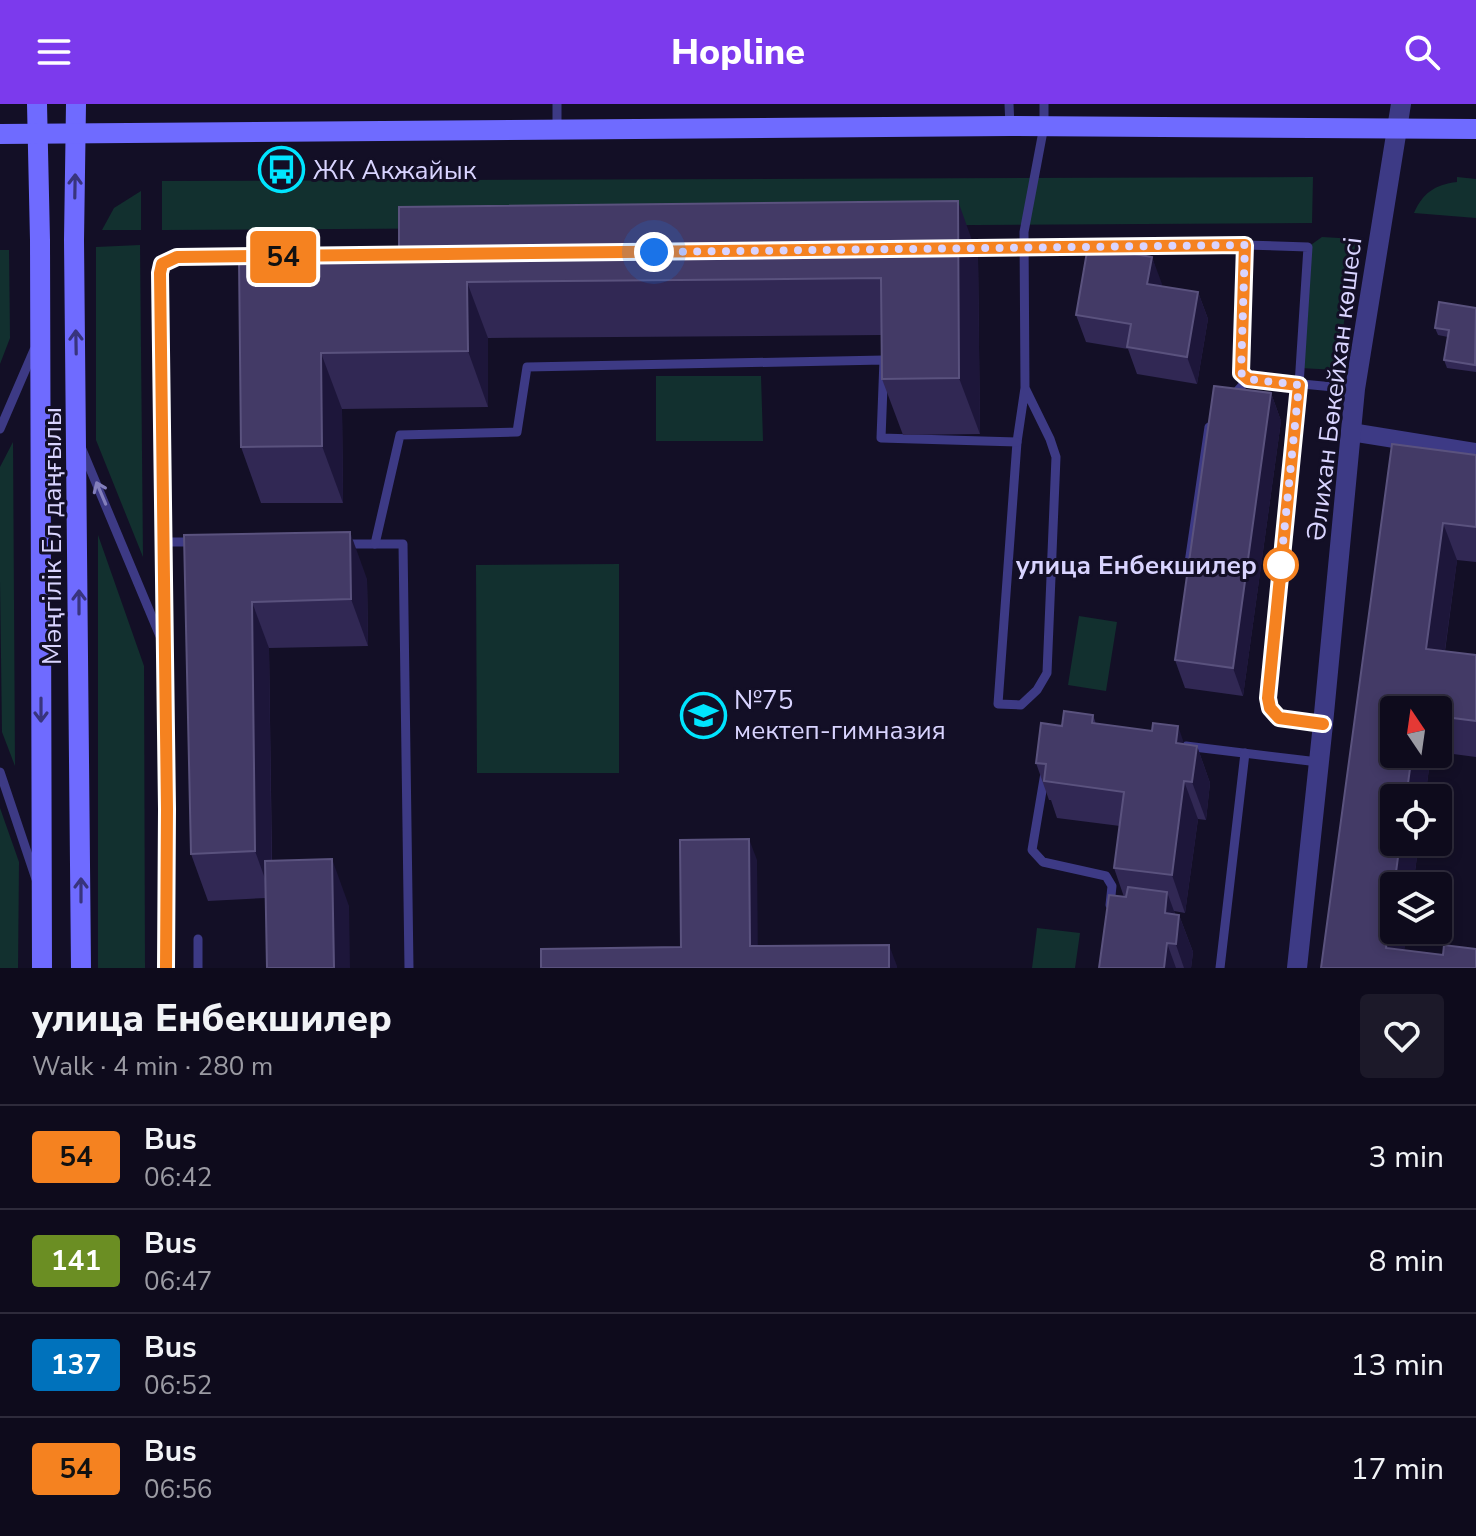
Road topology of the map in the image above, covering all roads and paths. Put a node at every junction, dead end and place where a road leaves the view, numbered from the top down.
1 (37, 104) edge
2 (76, 104) edge
3 (557, 104) edge
4 (1009, 104) edge
5 (1044, 104) edge
6 (1401, 104) edge
7 (1010, 126) junction
8 (1044, 126) junction
9 (1398, 127) junction
10 (1476, 129) edge
11 (557, 131) junction
12 (76, 133) junction
13 (0, 134) edge
14 (37, 134) junction
15 (1245, 245) junction
16 (1024, 246) junction
17 (961, 247) edge
18 (423, 255) edge
19 (40, 336) junction
20 (1248, 379) junction
21 (1299, 385) junction
22 (1025, 388) junction
23 (1355, 389) junction
24 (1220, 409) edge
25 (1211, 420) edge
26 (0, 429) edge
27 (1351, 432) junction
28 (78, 438) junction
29 (1017, 442) junction
30 (1476, 452) edge
31 (162, 542) junction
32 (208, 542) edge
33 (329, 544) edge
34 (375, 544) junction
35 (1187, 578) edge
36 (163, 643) junction
37 (1323, 724) junction
38 (1169, 744) edge
39 (1245, 753) junction
40 (1319, 762) junction
41 (1046, 765) edge
42 (0, 772) edge
43 (42, 899) junction
44 (1109, 914) edge
45 (198, 939) dead end
46 (42, 968) edge
47 (81, 968) edge
48 (166, 968) edge
49 (198, 968) edge
50 (409, 968) edge
51 (1220, 968) edge
52 (1297, 968) edge

1 - 14 main road, Мәңгілік Ел даңғылы
2 - 12 main road, Мәңгілік Ел даңғылы
3 - 11 lane
4 - 7 lane
5 - 8 lane
6 - 9 street, Әлихан Бөкейхан көшесі
7 - 8 main road
7 - 11 main road
8 - 9 main road
8 - 16 lane
9 - 10 main road
9 - 23 street, Әлихан Бөкейхан көшесі
11 - 12 main road
12 - 14 main road
28 -> 12 main road, Мәңгілік Ел даңғылы
13 - 14 main road
14 - 19 main road, Мәңгілік Ел даңғылы
15 - 16 lane
15 - 20 lane
15 - 21 lane
16 - 17 lane
16 - 22 lane
18 - 31 lane
19 - 26 lane
19 -> 43 main road, Мәңгілік Ел даңғылы
20 - 21 lane
20 - 24 lane
21 - 23 lane
21 - 37 lane
22 - 29 lane
22 - 29 lane
23 - 27 street, Әлихан Бөкейхан көшесі
25 - 35 lane
27 - 30 street
27 - 37 street, Әлихан Бөкейхан көшесі
36 -> 28 lane
47 -> 28 main road, Мәңгілік Ел даңғылы
29 - 34 lane
31 - 32 lane
31 - 36 lane
33 - 34 lane
34 - 50 lane
36 - 48 lane
37 - 40 street, Әлихан Бөкейхан көшесі
38 - 39 lane
39 - 40 lane
39 - 51 lane
40 - 52 street, Әлихан Бөкейхан көшесі
41 - 44 lane
42 - 43 lane
43 - 46 main road, Мәңгілік Ел даңғылы
45 - 49 lane

